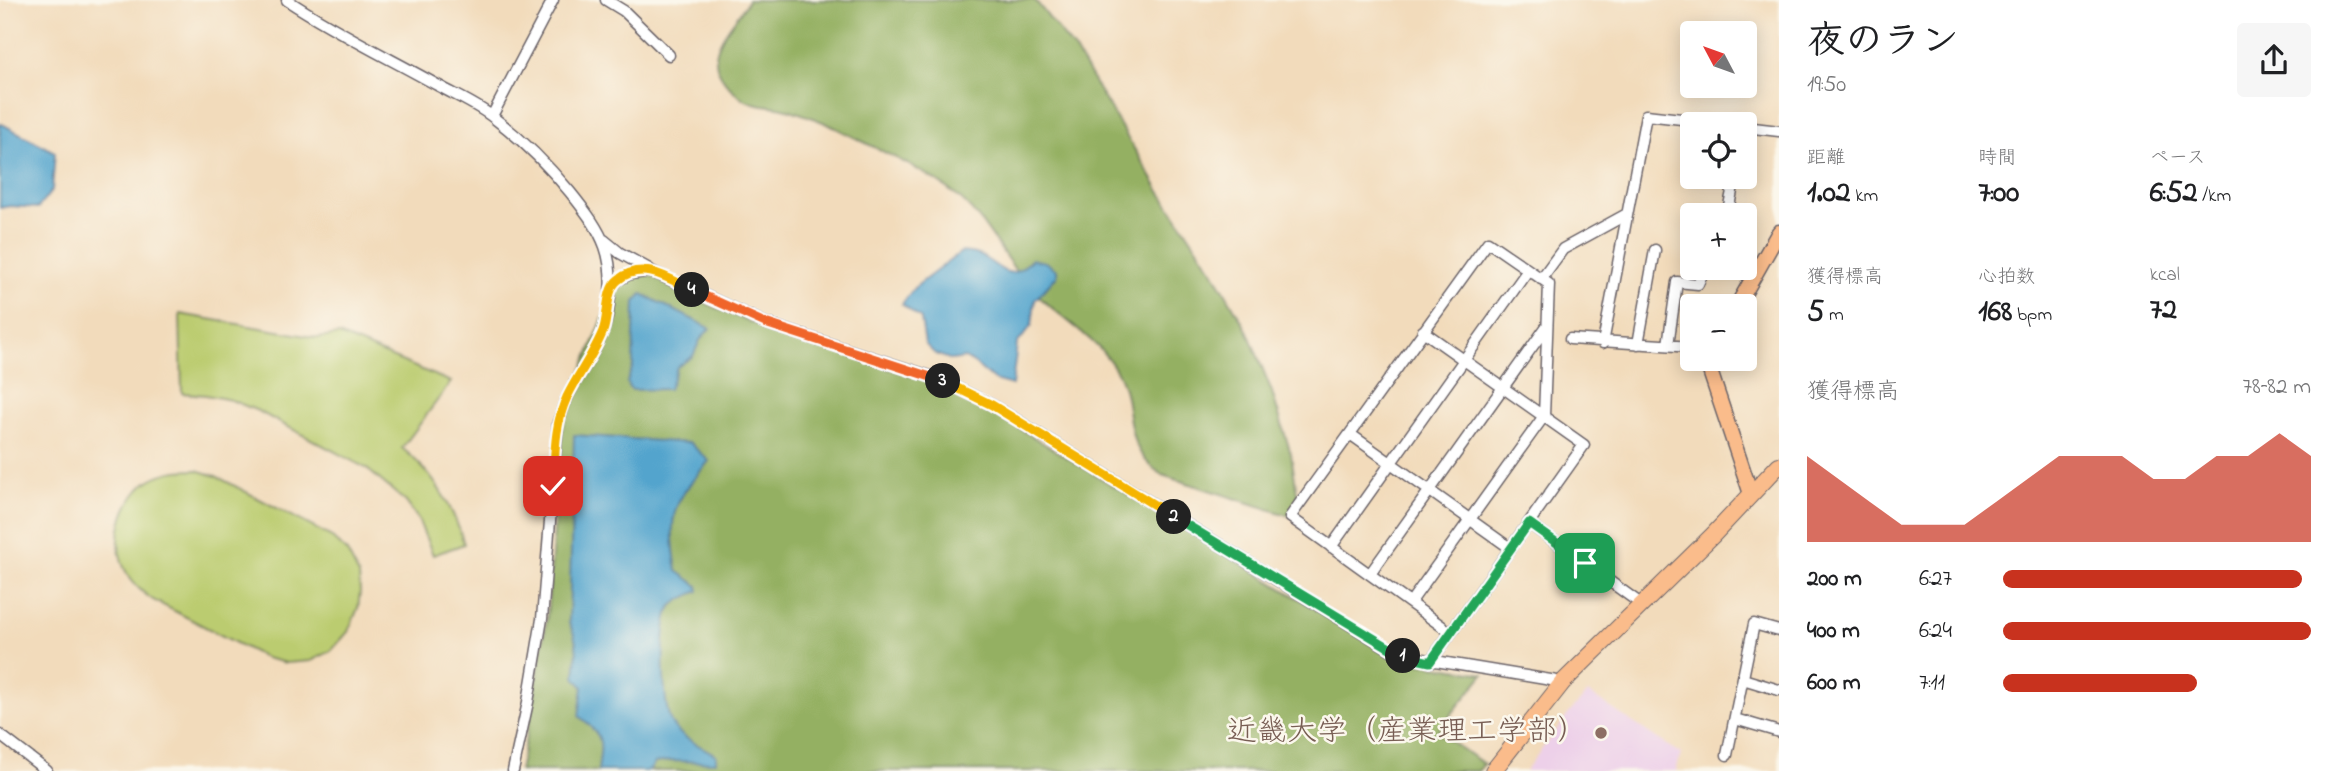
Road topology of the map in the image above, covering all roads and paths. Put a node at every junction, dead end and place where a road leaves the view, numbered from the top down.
1 (287, 0) edge
2 (553, 0) edge
3 (606, 0) edge
4 (669, 55) dead end
5 (492, 116) junction
6 (1680, 119) edge
7 (1757, 128) edge
8 (1779, 131) edge
9 (1627, 215) junction
10 (1779, 232) edge
11 (603, 239) junction
12 (1655, 250) dead end
13 (1528, 270) junction
14 (651, 271) junction
15 (1541, 279) junction
16 (1700, 280) edge
17 (611, 288) junction
18 (1744, 294) edge
19 (1549, 324) junction
20 (1423, 331) junction
21 (1570, 340) dead end
22 (1603, 343) junction
23 (1638, 344) junction
24 (1668, 345) junction
25 (1680, 346) edge
26 (1463, 359) junction
27 (1710, 371) edge
28 (1504, 387) junction
29 (1544, 416) junction
30 (1350, 434) junction
31 (1391, 463) junction
32 (1779, 465) edge
33 (1430, 491) junction
34 (1751, 494) junction
35 (1471, 520) junction
36 (1529, 523) junction
37 (1331, 547) junction
38 (1510, 548) junction
39 (1370, 574) junction
40 (1410, 603) junction
41 (1641, 604) junction
42 (1779, 631) edge
43 (1450, 632) junction
44 (1430, 662) junction
45 (1743, 679) junction
46 (1563, 682) junction
47 (1779, 690) edge
48 (1735, 719) junction
49 (1779, 732) edge
50 (0, 735) edge
51 (1727, 755) dead end
52 (47, 771) edge
53 (513, 771) edge
54 (1493, 771) edge

1 - 5 street
2 - 5 street
3 - 4 street
5 - 11 street
6 - 9 street
7 - 8 street
9 - 15 street
9 - 22 street
10 - 18 main road
11 - 14 street
11 - 17 street
12 - 23 street
13 - 15 street
13 - 20 street
13 - 26 street
14 - 17 street
14 - 44 street
15 - 19 street
16 - 24 street
17 - 53 street
19 - 28 street
19 - 29 street
20 - 26 street
20 - 30 street
21 - 22 street
22 - 23 street
23 - 24 street
24 - 25 street
26 - 28 street
26 - 31 street
27 - 34 main road
28 - 29 street
28 - 33 street
29 - 35 street
29 - 36 street
30 - 31 street
30 - 37 street
31 - 33 street
31 - 37 street
32 - 34 highway
33 - 35 street
33 - 39 street
34 - 41 highway
35 - 38 street
35 - 40 street
36 - 38 street
36 - 41 street
37 - 39 street
38 - 43 street
39 - 40 street
40 - 43 street
41 - 46 highway
42 - 45 street
43 - 44 street
44 - 46 street
45 - 47 street
45 - 48 street
46 - 54 highway
48 - 49 street
48 - 51 street
50 - 52 street

